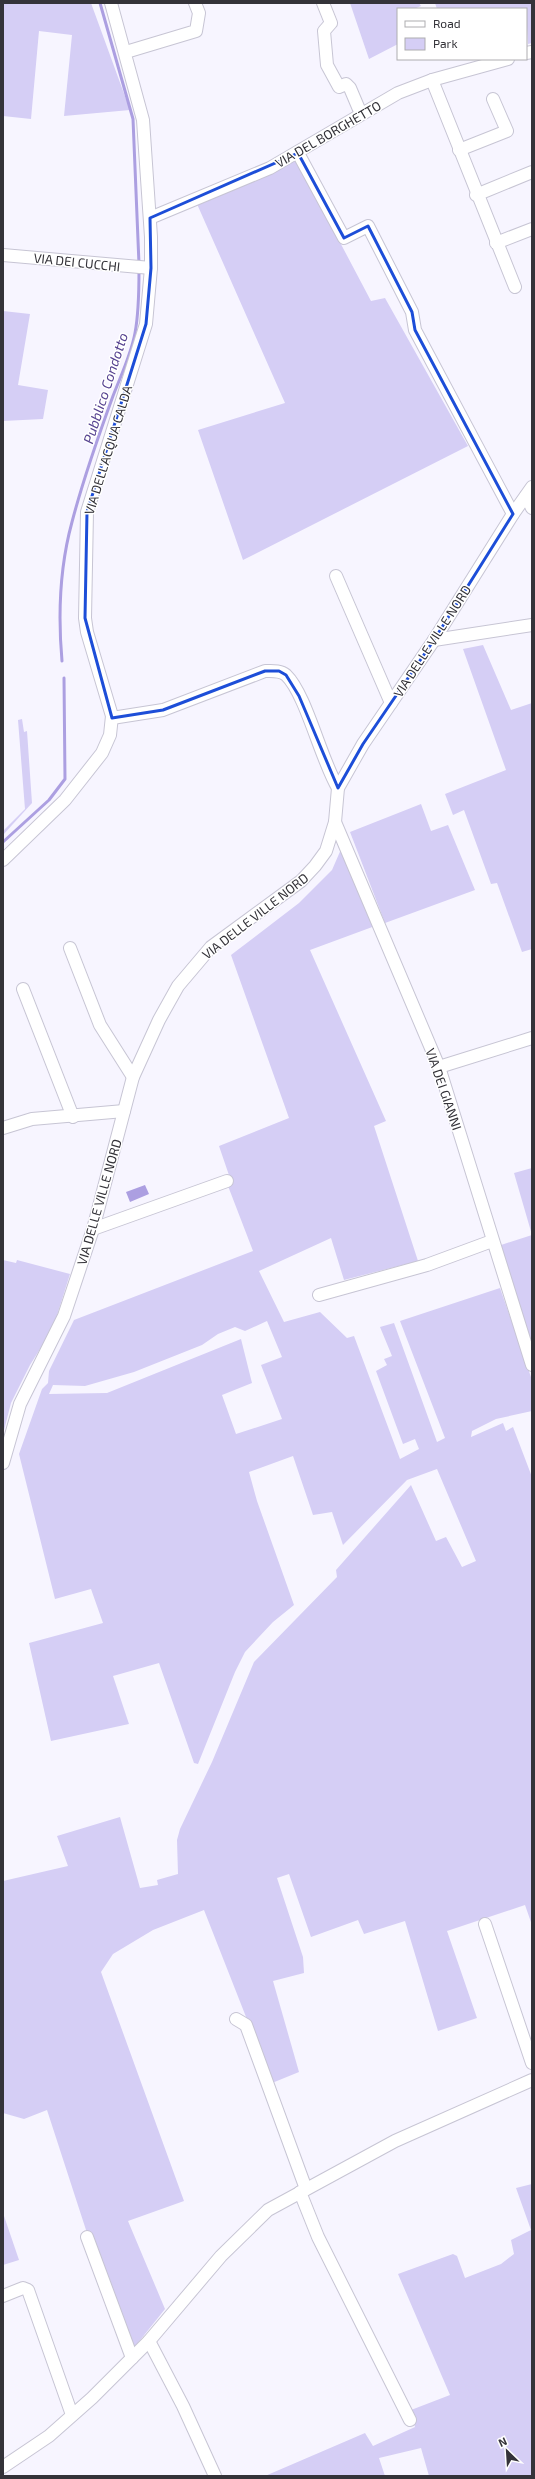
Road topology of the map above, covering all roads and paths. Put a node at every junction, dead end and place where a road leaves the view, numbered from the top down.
1 (111, 3) edge
2 (195, 3) edge
3 (323, 3) edge
4 (126, 52) junction
5 (504, 60) edge
6 (432, 80) junction
7 (493, 99) dead end
8 (361, 114) junction
9 (459, 150) junction
10 (298, 153) junction
11 (532, 172) edge
12 (476, 195) junction
13 (150, 218) junction
14 (532, 229) edge
15 (496, 243) junction
16 (3, 255) edge
17 (151, 268) junction
18 (515, 287) dead end
19 (529, 492) edge
20 (532, 508) edge
21 (513, 514) junction
22 (336, 576) dead end
23 (532, 625) edge
24 (434, 640) junction
25 (391, 703) junction
26 (112, 718) junction
27 (338, 788) junction
28 (335, 822) junction
29 (3, 860) edge
30 (70, 948) dead end
31 (23, 989) dead end
32 (532, 1038) edge
33 (438, 1067) junction
34 (133, 1077) junction
35 (124, 1111) junction
36 (73, 1117) junction
37 (3, 1128) edge
38 (227, 1181) dead end
39 (93, 1229) junction
40 (492, 1241) junction
41 (320, 1295) dead end
42 (532, 1365) edge
43 (3, 1463) edge
44 (485, 1924) dead end
45 (236, 2019) dead end
46 (532, 2063) edge
47 (532, 2080) edge
48 (303, 2191) junction
49 (87, 2237) dead end
50 (35, 2287) dead end
51 (3, 2296) edge
52 (149, 2341) junction
53 (132, 2358) junction
54 (75, 2412) junction
55 (410, 2420) dead end
56 (3, 2467) edge
57 (215, 2476) edge

1 - 4 street, VIA DELL'ACQUA CALDA
2 - 4 street
3 - 8 street
4 - 13 street, VIA DELL'ACQUA CALDA
5 - 6 street, VIA DEL BORGHETTO
6 - 8 street, VIA DEL BORGHETTO
6 - 9 street
7 - 9 street
8 - 10 street, VIA DEL BORGHETTO
9 - 12 street
10 - 13 street, VIA DEL BORGHETTO
10 - 21 street
11 - 12 street
12 - 15 street
13 - 17 street, VIA DELL'ACQUA CALDA
14 - 15 street
15 - 18 street
16 - 17 street, VIA DEI CUCCHI
17 - 26 street, VIA DELL'ACQUA CALDA
19 - 20 street
19 - 21 street, VIA DELLE VILLE NORD
21 - 24 street, VIA DELLE VILLE NORD
22 - 25 street
23 - 24 street
24 - 25 street, VIA DELLE VILLE NORD
25 - 27 street, VIA DELLE VILLE NORD
26 - 27 street
26 - 29 street, VIA DELL'ACQUA CALDA
27 - 28 street, VIA DELLE VILLE NORD
28 - 33 street, VIA DEI GIANNI
28 - 34 street, VIA DELLE VILLE NORD
30 - 34 street
31 - 36 street
32 - 33 street
33 - 40 street, VIA DEI GIANNI
34 - 35 street, VIA DELLE VILLE NORD
35 - 36 street
35 - 39 street, VIA DELLE VILLE NORD
36 - 37 street
38 - 39 street
39 - 43 street, VIA DELLE VILLE NORD
40 - 41 street
40 - 42 street, VIA DEI GIANNI
44 - 46 street
45 - 48 street
47 - 48 street
48 - 52 street
48 - 55 street
49 - 53 street
50 - 54 street
51 - 54 street
52 - 53 street
52 - 57 street
53 - 54 street
54 - 56 street

